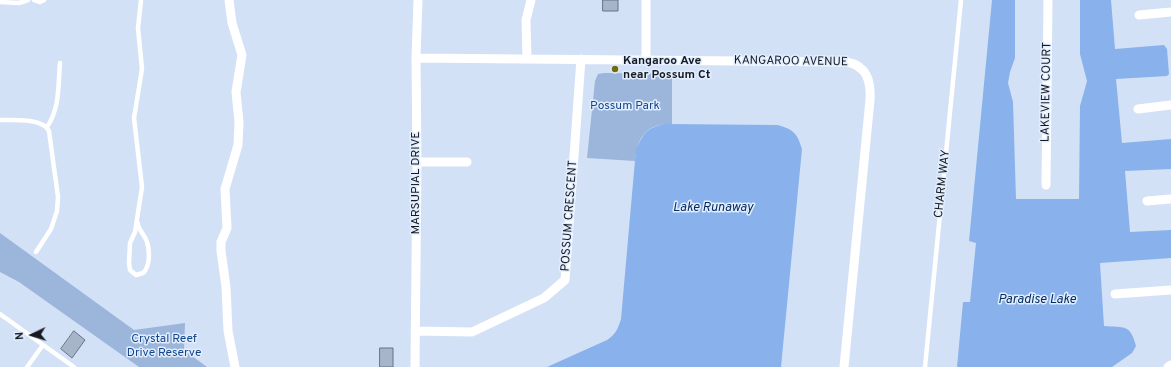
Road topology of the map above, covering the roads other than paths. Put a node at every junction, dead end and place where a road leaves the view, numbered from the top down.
1 (28, 0) edge
2 (34, 0) edge
3 (44, 0) edge
4 (141, 0) edge
5 (229, 0) edge
6 (418, 0) edge
7 (531, 0) edge
8 (646, 0) edge
9 (961, 0) edge
10 (1048, 0) edge
11 (0, 2) edge
12 (1171, 12) edge
13 (1139, 15) dead end
14 (416, 58) junction
15 (527, 59) junction
16 (581, 59) junction
17 (646, 60) junction
18 (60, 63) dead end
19 (1171, 105) edge
20 (1138, 109) dead end
21 (0, 120) edge
22 (47, 128) junction
23 (417, 162) junction
24 (467, 162) dead end
25 (1046, 185) dead end
26 (1171, 199) edge
27 (1147, 201) dead end
28 (137, 222) junction
29 (36, 252) dead end
30 (1171, 290) edge
31 (1115, 294) dead end
32 (0, 314) edge
33 (415, 331) junction
34 (43, 345) junction
35 (1171, 365) edge
36 (27, 367) edge
37 (74, 367) edge
38 (235, 367) edge
39 (415, 367) edge
40 (844, 367) edge
41 (925, 367) edge
42 (1168, 367) edge

1 - 11 lane
2 - 3 lane
4 - 28 lane
5 - 38 street
6 - 14 street, MARSUPIAL DRIVE
7 - 15 street
8 - 17 street
9 - 41 lane, CHARM WAY
10 - 25 street, LAKEVIEW COURT
12 - 13 street
14 - 15 street, KANGAROO AVENUE
14 - 23 street, MARSUPIAL DRIVE
15 - 16 street, KANGAROO AVENUE
16 - 17 street, KANGAROO AVENUE
16 - 33 street, POSSUM CRESCENT
17 - 40 street, KANGAROO AVENUE
18 - 22 lane
19 - 20 street
21 - 22 lane
22 - 29 lane
23 - 24 street
23 - 33 street, MARSUPIAL DRIVE
26 - 27 street
28 - 28 lane
30 - 31 street
32 - 34 lane
33 - 39 street, MARSUPIAL DRIVE
34 - 36 lane
34 - 37 lane
35 - 42 street

